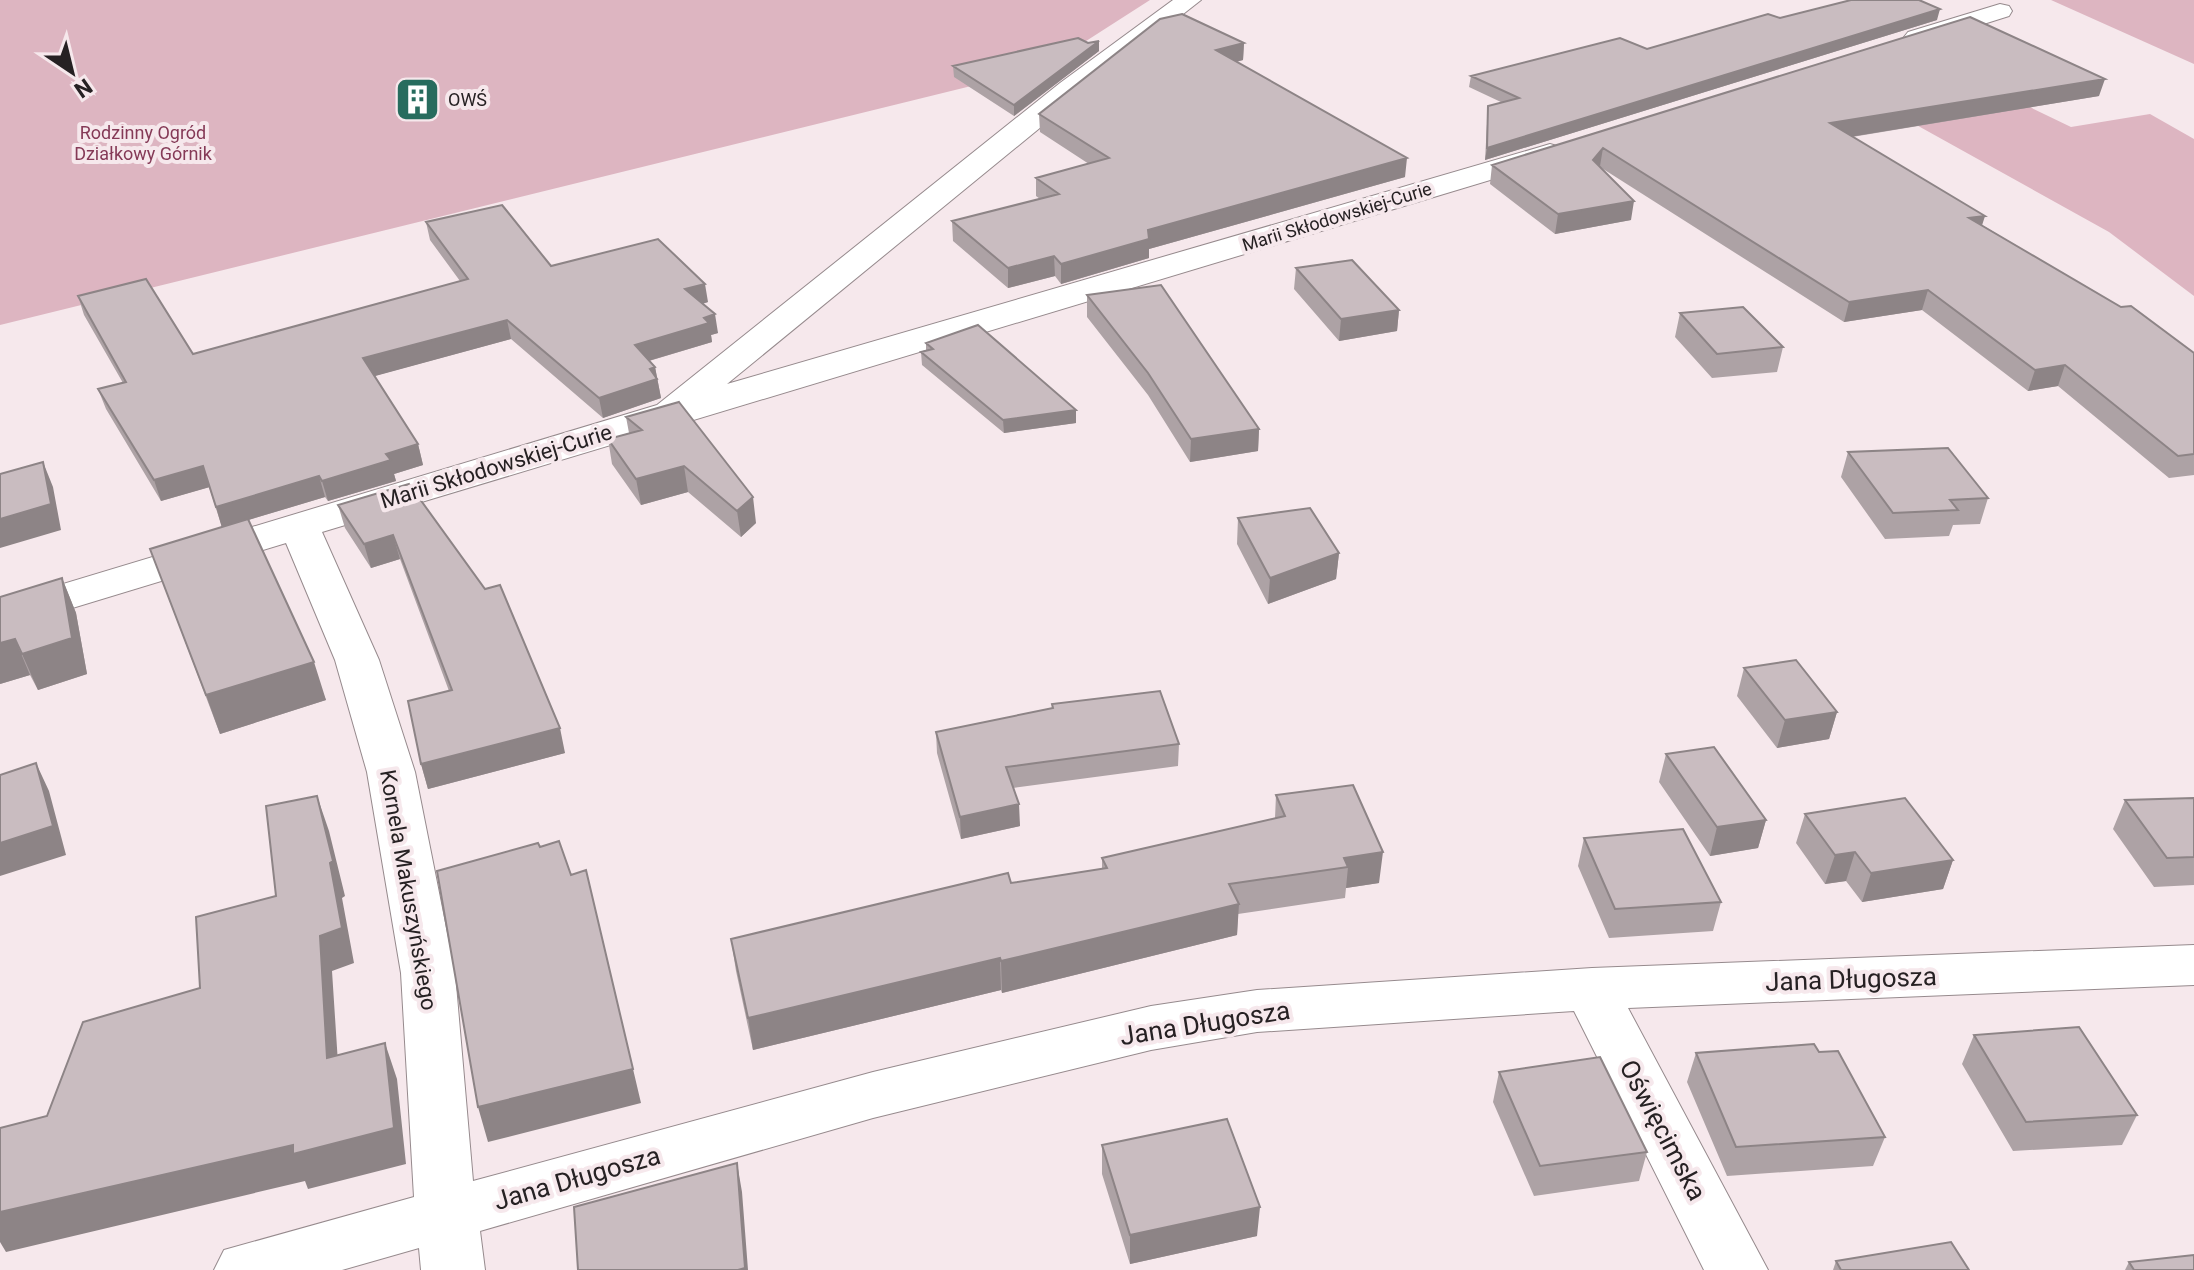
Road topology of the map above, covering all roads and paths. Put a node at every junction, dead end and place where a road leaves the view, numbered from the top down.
1 (1189, 0) edge
2 (2000, 11) dead end
3 (1896, 44) edge
4 (1578, 144) edge
5 (670, 413) junction
6 (299, 526) junction
7 (0, 617) edge
8 (2194, 965) edge
9 (1592, 989) junction
10 (450, 1242) edge
11 (246, 1270) edge
12 (1736, 1270) edge

1 - 5 street, Marii Skłodowskiej-Curie
2 - 3 street
4 - 5 street, Marii Skłodowskiej-Curie
5 - 6 street, Marii Skłodowskiej-Curie
6 - 7 street, Marii Skłodowskiej-Curie
6 - 10 street, Kornela Makuszyńskiego
8 - 9 street, Jana Długosza
9 - 10 street, Jana Długosza
9 - 12 street, Oświęcimska
10 - 11 street, Jana Długosza

